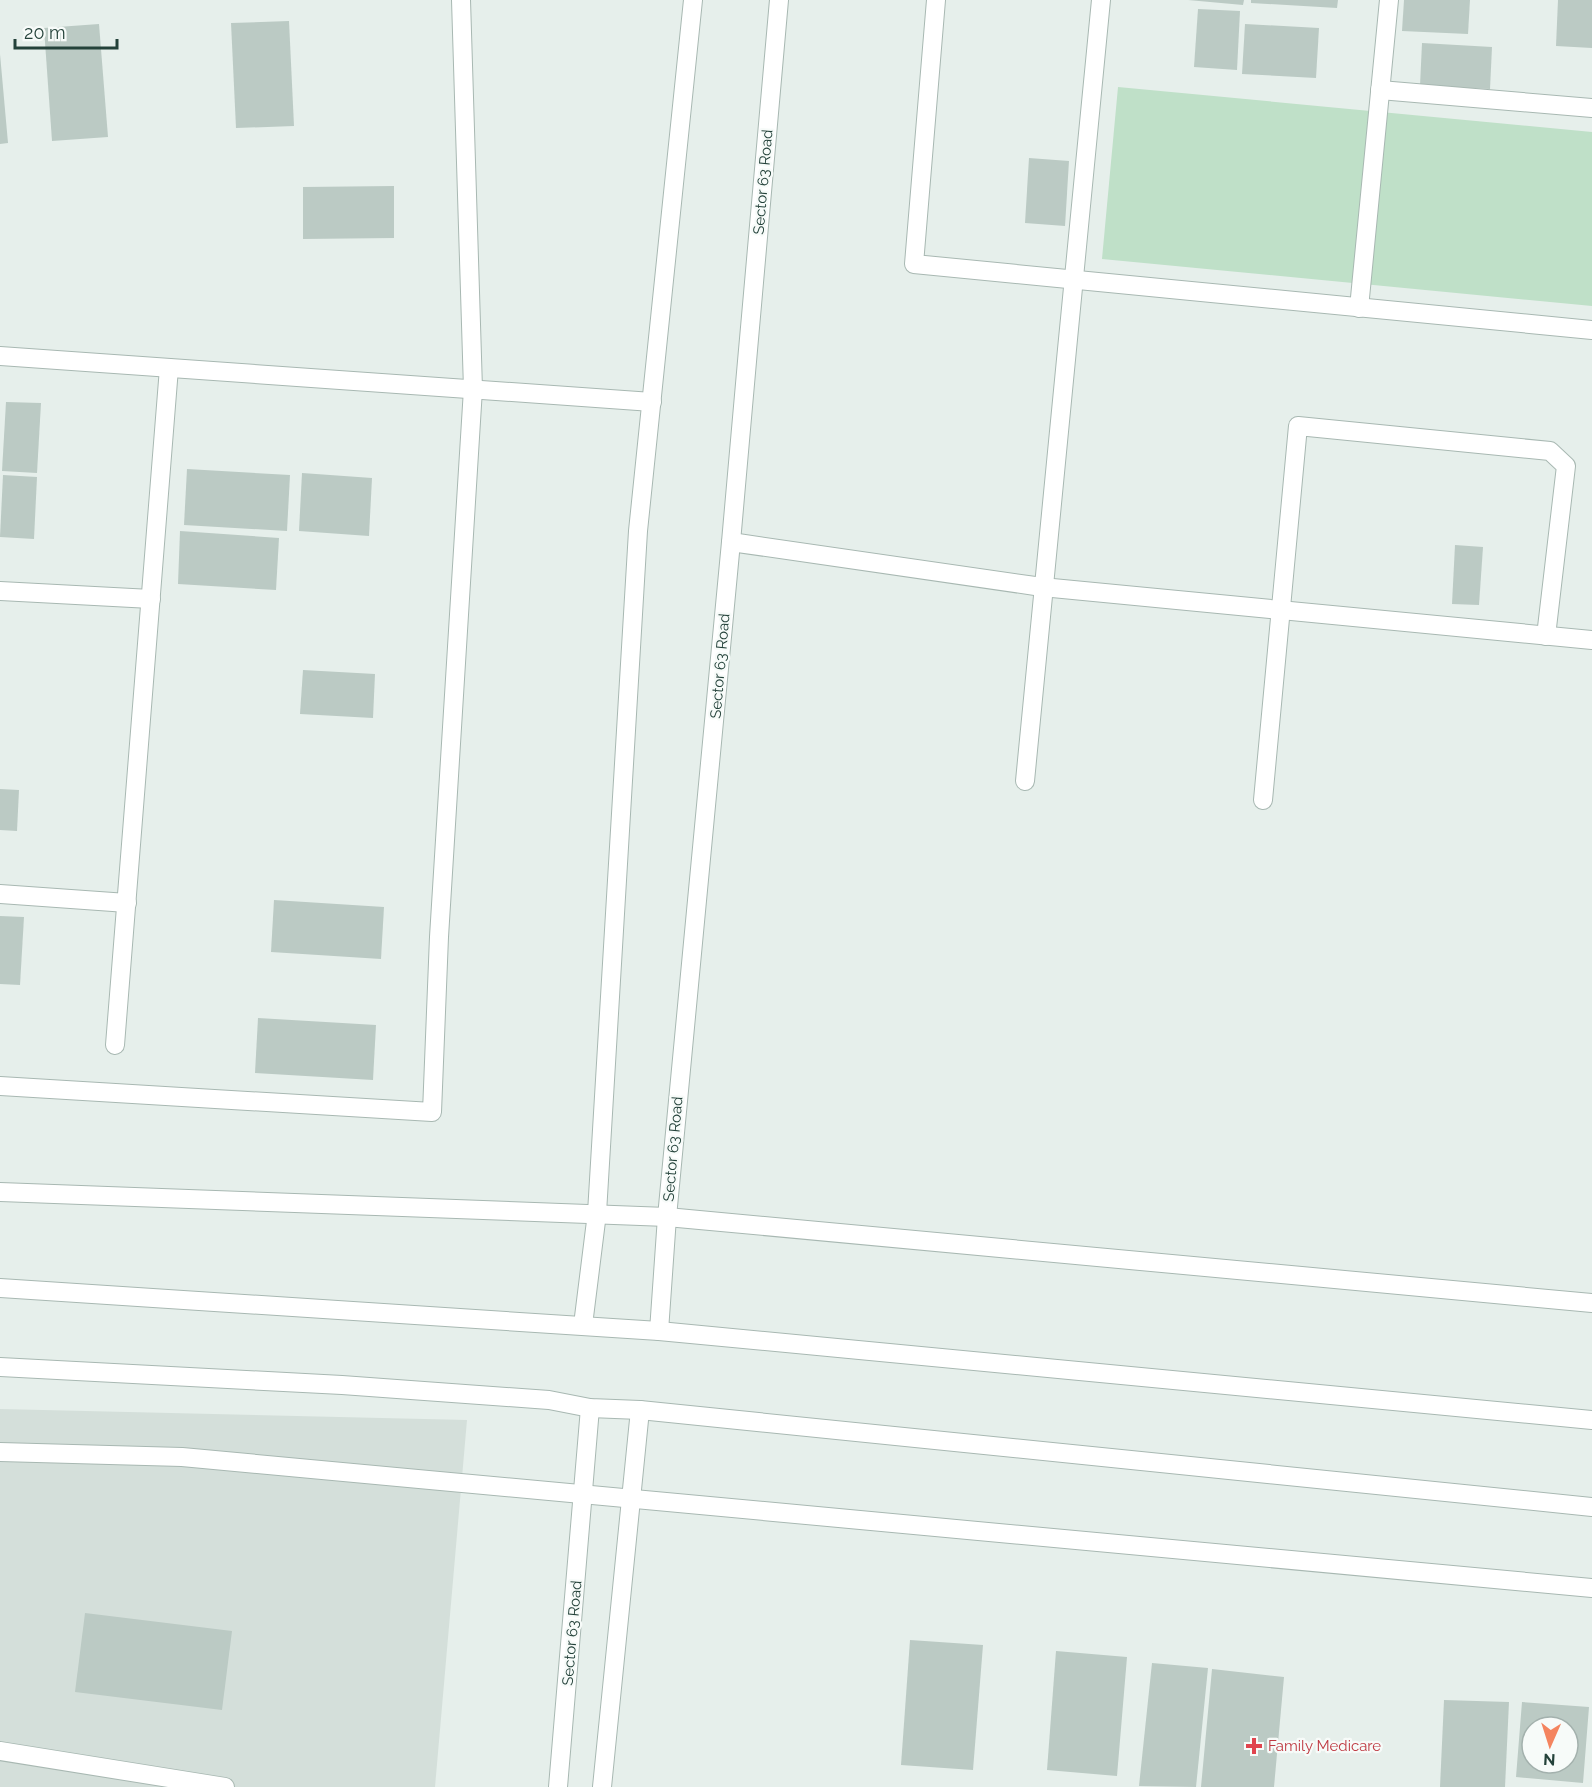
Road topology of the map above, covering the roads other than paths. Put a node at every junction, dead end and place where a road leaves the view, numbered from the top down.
1 (461, 0) edge
2 (693, 0) edge
3 (779, 0) edge
4 (936, 0) edge
5 (1101, 0) edge
6 (1389, 0) edge
7 (1380, 90) junction
8 (1592, 108) edge
9 (1072, 281) junction
10 (1359, 308) junction
11 (1592, 330) edge
12 (0, 356) edge
13 (169, 368) junction
14 (473, 389) junction
15 (652, 402) junction
16 (731, 542) junction
17 (1042, 587) junction
18 (0, 591) edge
19 (150, 599) junction
20 (1280, 610) junction
21 (1546, 636) junction
22 (1592, 640) edge
23 (1025, 781) dead end
24 (1263, 800) dead end
25 (0, 894) edge
26 (127, 903) junction
27 (115, 1045) dead end
28 (0, 1086) edge
29 (0, 1192) edge
30 (597, 1213) junction
31 (667, 1217) junction
32 (0, 1288) edge
33 (1592, 1303) edge
34 (583, 1325) junction
35 (659, 1331) junction
36 (0, 1367) edge
37 (590, 1408) junction
38 (640, 1410) junction
39 (1592, 1420) edge
40 (0, 1452) edge
41 (584, 1494) junction
42 (632, 1499) junction
43 (1592, 1507) edge
44 (1592, 1588) edge
45 (0, 1751) edge
46 (225, 1787) edge
47 (558, 1787) edge
48 (602, 1787) edge

1 - 14 street
2 - 15 street
3 - 16 street, Sector 63 Road
4 - 9 street
5 - 9 street
6 - 7 street
7 - 8 street
7 - 10 street
9 - 10 street
9 - 17 street
10 - 11 street
12 - 13 street
13 - 14 street
13 - 19 street
14 - 15 street
14 - 28 street
15 - 30 street
16 - 17 street
16 - 31 street, Sector 63 Road
17 - 20 street
17 - 23 street
18 - 19 street
19 - 26 street
20 - 21 street
20 - 21 street
20 - 24 street
21 - 22 street
25 - 26 street
26 - 27 street
29 - 30 street
30 - 31 street
30 - 34 street
31 - 33 street
31 - 35 street, Sector 63 Road
32 - 34 street
34 - 35 street
35 - 39 street
36 - 37 street
37 - 38 street
37 - 41 street, Sector 63 Road
38 - 42 street
38 - 43 street
40 - 41 street
41 - 42 street
41 - 47 street, Sector 63 Road
42 - 44 street
42 - 48 street
45 - 46 street

